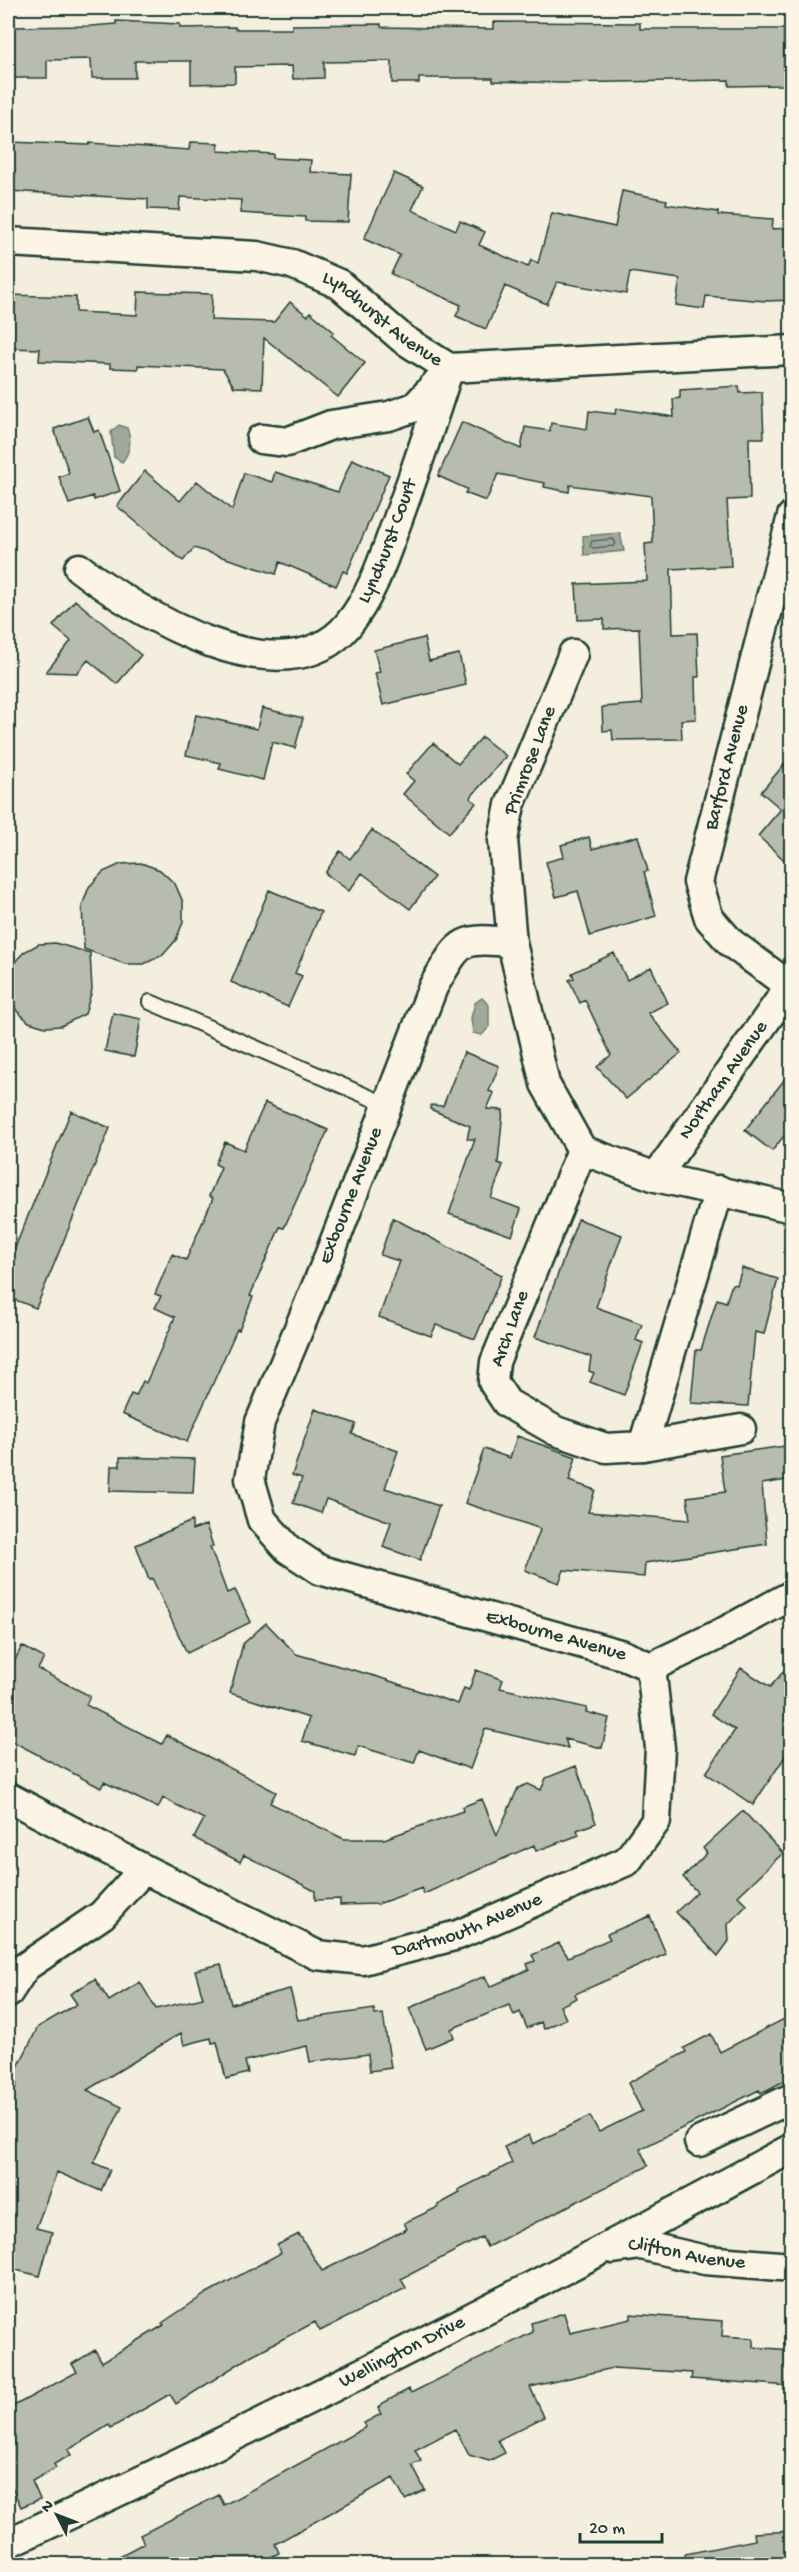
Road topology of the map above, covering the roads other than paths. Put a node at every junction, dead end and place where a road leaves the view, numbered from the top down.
1 (8, 242) edge
2 (792, 350) edge
3 (449, 368) junction
4 (261, 439) dead end
5 (792, 516) edge
6 (79, 568) dead end
7 (573, 654) dead end
8 (512, 943) junction
9 (790, 984) edge
10 (150, 1002) dead end
11 (387, 1105) junction
12 (582, 1150) junction
13 (656, 1177) junction
14 (719, 1190) junction
15 (792, 1208) edge
16 (741, 1429) dead end
17 (643, 1446) junction
18 (792, 1595) edge
19 (651, 1667) junction
20 (8, 1797) edge
21 (144, 1869) junction
22 (8, 1993) edge
23 (792, 2097) edge
24 (699, 2142) dead end
25 (792, 2148) edge
26 (584, 2261) junction
27 (792, 2267) edge
28 (8, 2543) edge

1 - 3 street, Lyndhurst Avenue
2 - 3 street, Lyndhurst Avenue
3 - 4 street
3 - 6 street, Lyndhurst Court
5 - 9 street, Barford Avenue
7 - 8 street, Primrose Lane
8 - 11 street, Exbourne Avenue
8 - 12 street
9 - 13 street, Northam Avenue
10 - 11 lane
11 - 19 street, Exbourne Avenue
12 - 13 street
12 - 17 street, Arch Lane
13 - 14 street
14 - 15 street
14 - 17 street
16 - 17 street, Arch Lane
18 - 19 street
19 - 21 street, Dartmouth Avenue
20 - 21 street, Dartmouth Avenue
21 - 22 street
23 - 24 street
25 - 26 street, Wellington Drive
26 - 27 street, Clifton Avenue
26 - 28 street, Wellington Drive

